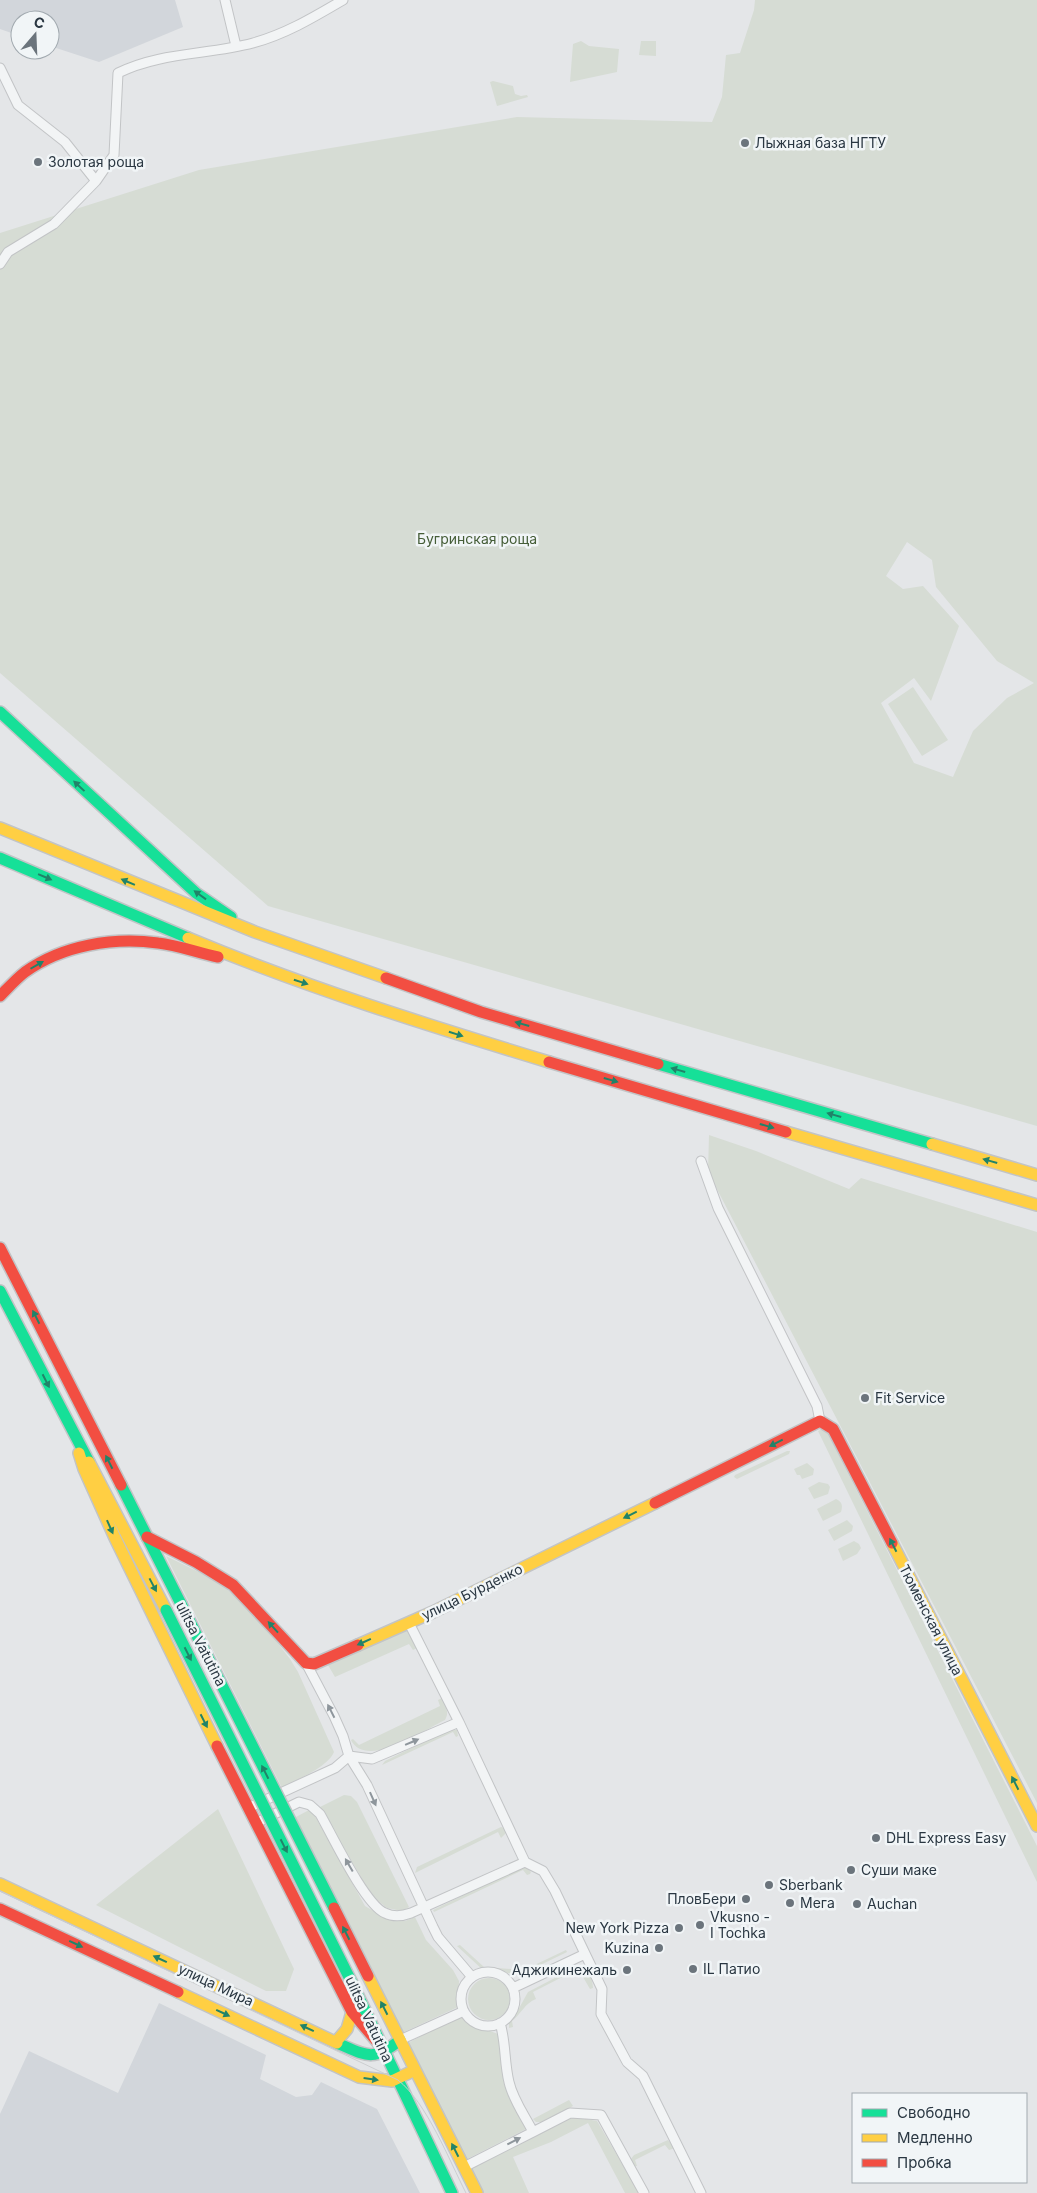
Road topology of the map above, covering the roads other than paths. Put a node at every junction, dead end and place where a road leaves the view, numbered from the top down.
1 (225, 0) edge
2 (343, 0) edge
3 (236, 46) junction
4 (0, 68) edge
5 (96, 181) junction
6 (0, 264) edge
7 (0, 712) edge
8 (0, 828) edge
9 (0, 858) edge
10 (255, 932) junction
11 (256, 966) junction
12 (0, 996) edge
13 (701, 1160) dead end
14 (1037, 1175) edge
15 (1037, 1205) edge
16 (0, 1248) edge
17 (0, 1291) edge
18 (820, 1421) junction
19 (73, 1434) junction
20 (147, 1537) junction
21 (409, 1623) junction
22 (306, 1663) junction
23 (459, 1722) junction
24 (349, 1756) junction
25 (248, 1808) junction
26 (256, 1823) junction
27 (1037, 1826) edge
28 (525, 1862) junction
29 (0, 1884) edge
30 (423, 1908) junction
31 (0, 1909) edge
32 (55, 1909) junction
33 (46, 1930) junction
34 (585, 1954) junction
35 (472, 1977) junction
36 (513, 1988) junction
37 (464, 2011) junction
38 (352, 2012) junction
39 (500, 2023) junction
40 (400, 2040) junction
41 (336, 2042) junction
42 (383, 2049) junction
43 (415, 2070) junction
44 (398, 2080) junction
45 (533, 2132) junction
46 (464, 2167) junction
47 (452, 2193) edge
48 (477, 2193) edge
49 (644, 2193) edge
50 (701, 2193) edge

1 - 3 street
2 - 3 street
3 - 5 street
4 - 5 street
5 - 6 street
10 -> 7 main road
10 -> 8 main road
9 -> 11 main road
14 -> 10 main road
12 -> 11 main road
11 -> 15 main road
13 - 18 street
20 -> 16 main road, ulitsa Vatutina
17 -> 19 main road, ulitsa Vatutina
18 -> 21 main road, улица Бурденко
27 -> 18 main road, Тюменская улица
19 -> 25 main road
19 -> 42 main road, ulitsa Vatutina, bridge
22 -> 20 main road
40 -> 20 main road, ulitsa Vatutina, bridge
21 -> 22 main road, улица Бурденко
21 - 23 street
24 -> 22 street
24 -> 23 street
23 - 28 street
24 - 25 street
24 -> 30 street
25 - 26 main road
30 -> 26 street
26 - 38 main road
28 - 30 street
28 - 34 street
29 - 32 main road, улица Мира
30 - 35 street
31 - 33 main road, улица Мира
32 - 33 main road
41 -> 32 main road, улица Мира
33 -> 44 main road, улица Мира
34 - 36 street
34 - 50 street
35 - 36 street
35 - 37 street
36 - 39 street
37 - 39 street
37 - 40 street
38 - 41 main road
38 - 42 main road
39 - 45 street
40 - 42 main road
40 - 43 main road
41 - 42 main road, улица Мира
42 - 44 main road, ulitsa Vatutina
43 - 44 main road
46 -> 43 main road
44 - 47 main road
46 -> 45 street
45 - 49 street
46 - 48 main road

